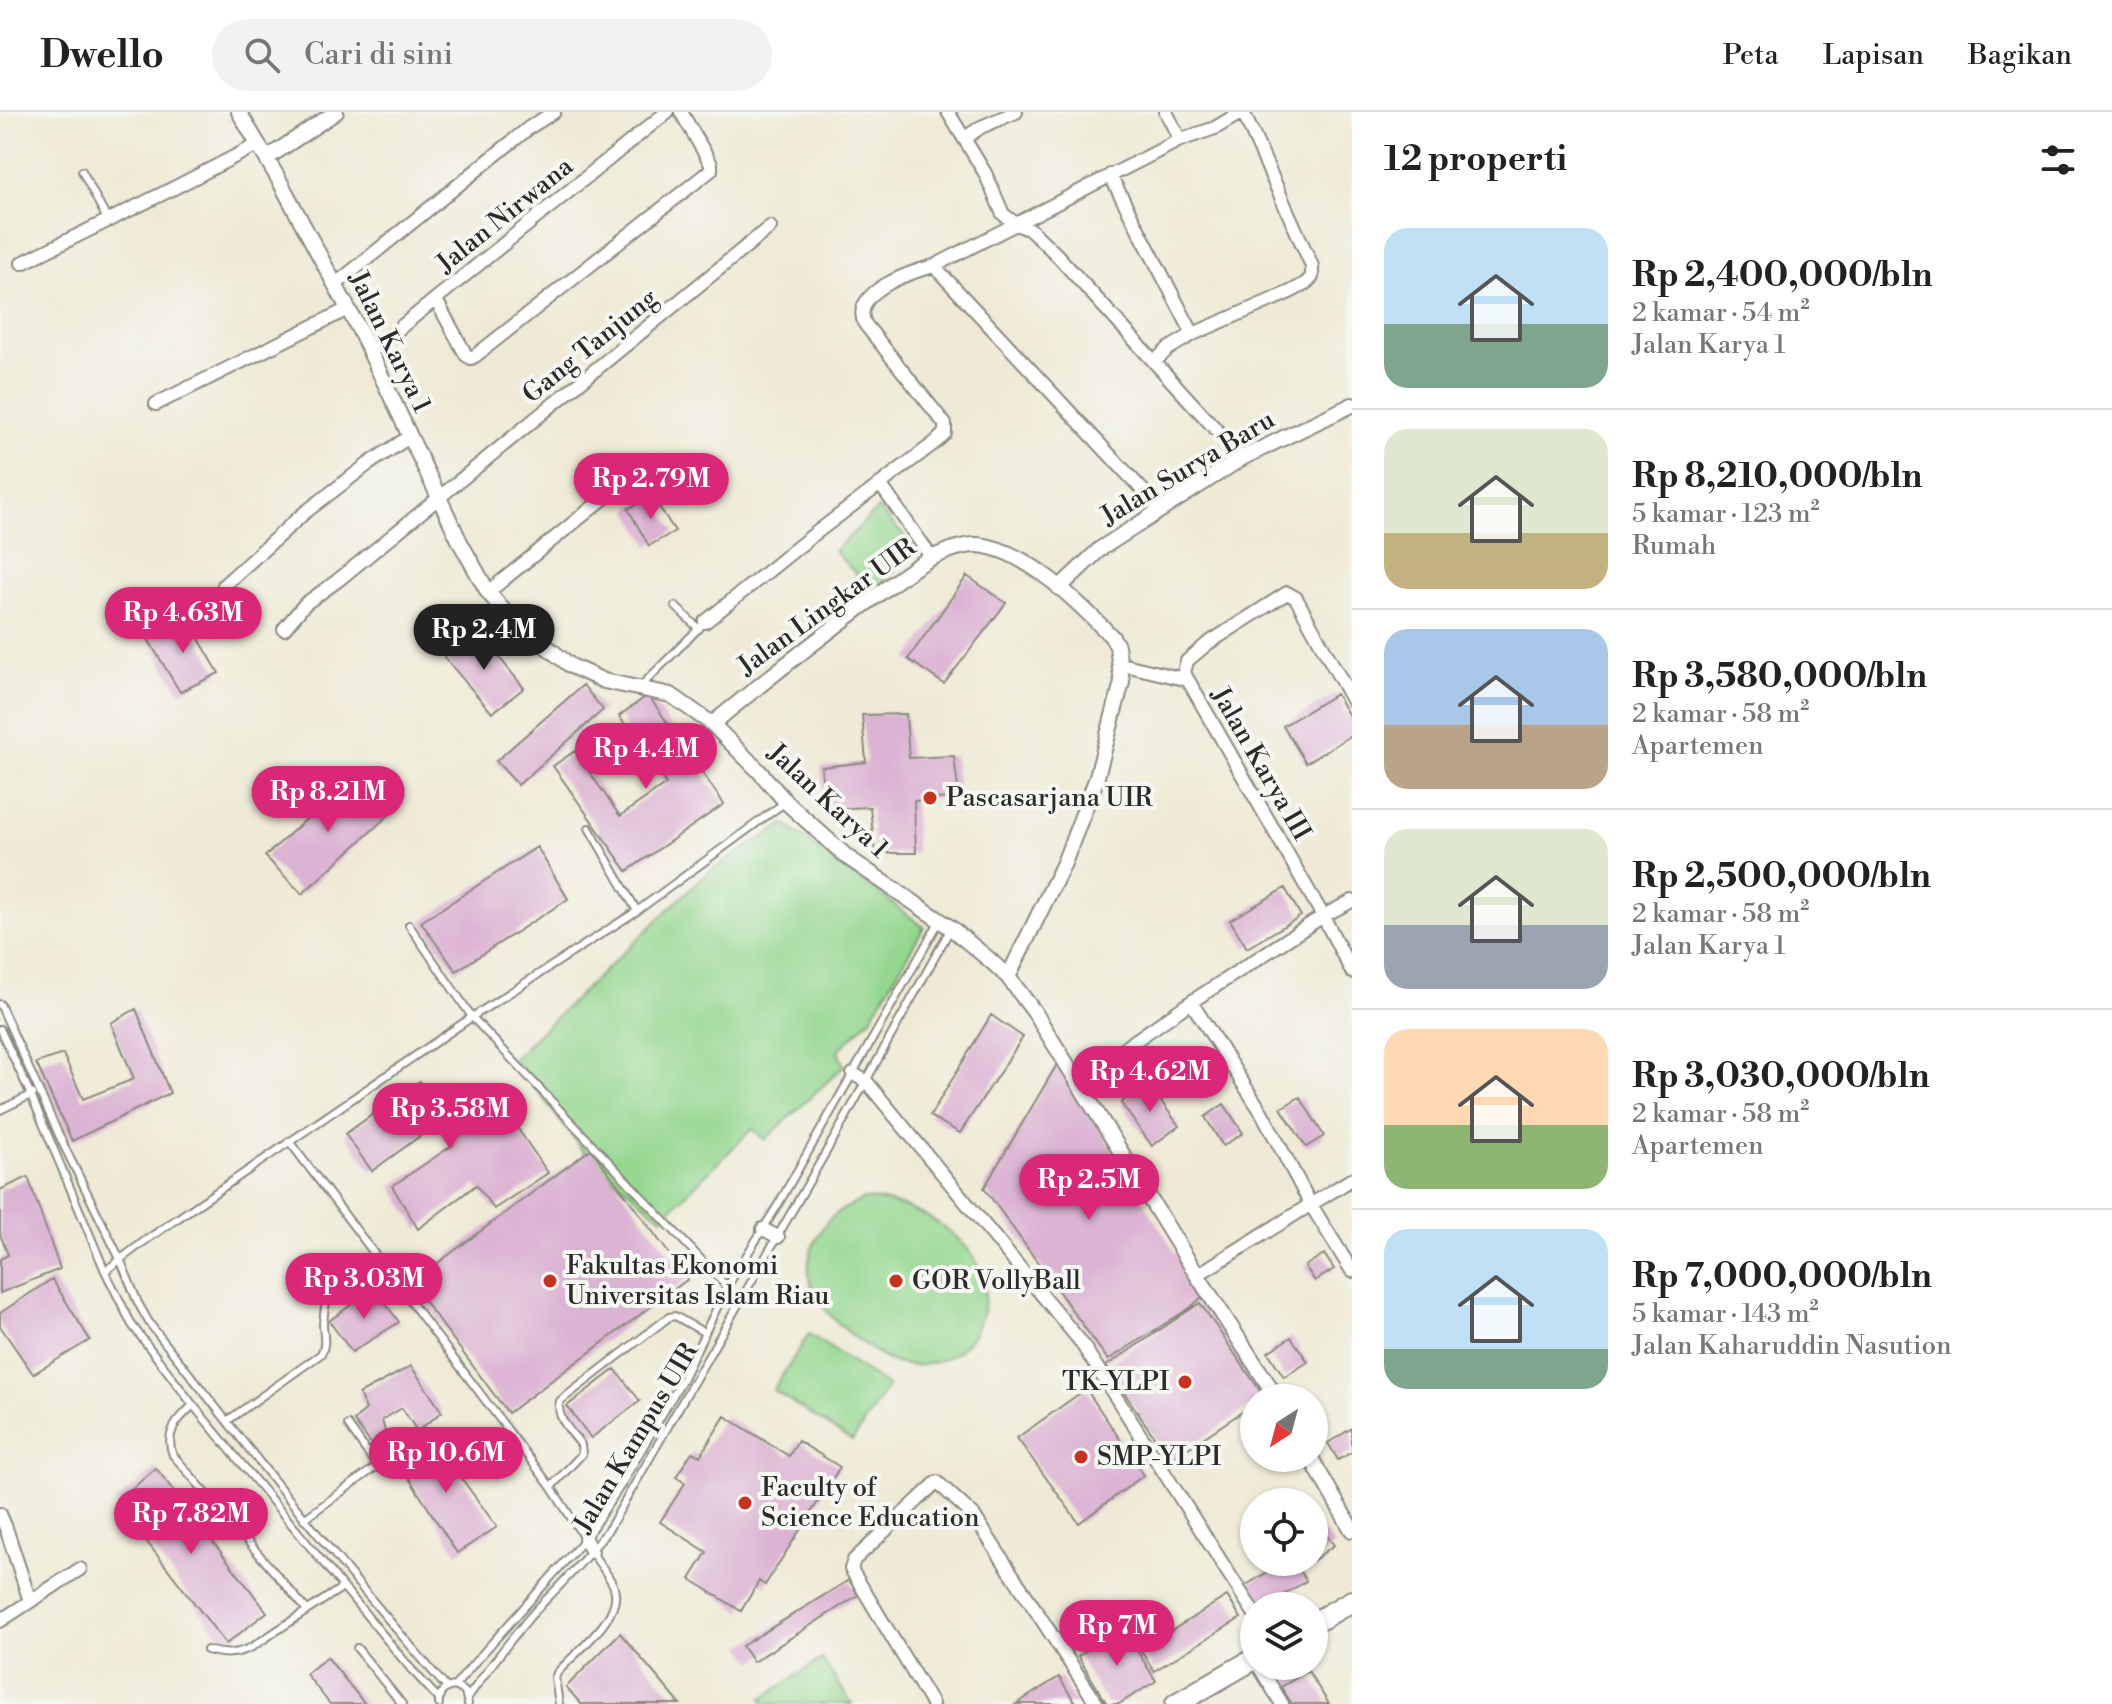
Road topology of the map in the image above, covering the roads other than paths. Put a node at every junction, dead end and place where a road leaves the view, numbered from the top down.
1 (239, 112) edge
2 (336, 112) edge
3 (554, 112) edge
4 (642, 112) edge
5 (667, 112) edge
6 (681, 112) edge
7 (948, 112) edge
8 (1016, 112) edge
9 (1166, 112) edge
10 (1243, 112) edge
11 (649, 126) junction
12 (965, 138) junction
13 (1180, 140) junction
14 (259, 144) junction
15 (267, 158) junction
16 (82, 171) dead end
17 (1110, 175) junction
18 (108, 221) junction
19 (1016, 224) junction
20 (770, 227) dead end
21 (22, 263) dead end
22 (934, 266) junction
23 (336, 284) junction
24 (436, 300) junction
25 (348, 309) junction
26 (1193, 334) junction
27 (370, 352) junction
28 (1154, 362) junction
29 (156, 404) dead end
30 (1352, 405) edge
31 (409, 437) junction
32 (1242, 458) junction
33 (645, 465) dead end
34 (880, 484) junction
35 (438, 497) junction
36 (1161, 510) junction
37 (932, 558) junction
38 (224, 585) dead end
39 (1059, 588) junction
40 (488, 592) junction
41 (675, 606) dead end
42 (702, 626) junction
43 (284, 629) dead end
44 (1121, 664) junction
45 (1188, 680) junction
46 (639, 688) junction
47 (1352, 700) edge
48 (712, 724) junction
49 (786, 802) junction
50 (589, 828) dead end
51 (1352, 901) edge
52 (637, 911) junction
53 (1323, 916) junction
54 (946, 924) junction
55 (409, 925) dead end
56 (1352, 972) edge
57 (1008, 977) junction
58 (1191, 1002) junction
59 (0, 1004) edge
60 (472, 1017) junction
61 (0, 1029) edge
62 (853, 1074) junction
63 (866, 1081) junction
64 (1077, 1081) junction
65 (40, 1091) junction
66 (31, 1095) junction
67 (0, 1110) edge
68 (289, 1141) junction
69 (1352, 1179) edge
70 (1311, 1205) junction
71 (763, 1229) junction
72 (778, 1237) junction
73 (120, 1259) junction
74 (380, 1260) junction
75 (105, 1271) junction
76 (1352, 1271) edge
77 (1197, 1275) junction
78 (727, 1287) junction
79 (705, 1333) junction
80 (1268, 1384) edge
81 (193, 1405) junction
82 (227, 1421) junction
83 (348, 1425) dead end
84 (1319, 1472) edge
85 (551, 1487) junction
86 (0, 1514) edge
87 (304, 1519) junction
88 (1352, 1530) edge
89 (585, 1539) junction
90 (592, 1552) junction
91 (80, 1569) dead end
92 (343, 1587) junction
93 (1241, 1592) edge
94 (30, 1601) junction
95 (1352, 1601) edge
96 (307, 1610) junction
97 (1328, 1615) edge
98 (1352, 1615) edge
99 (0, 1621) edge
100 (1328, 1629) edge
101 (357, 1648) dead end
102 (207, 1650) dead end
103 (1240, 1673) edge
104 (1240, 1678) edge
105 (1268, 1680) edge
106 (455, 1686) junction
107 (447, 1688) junction
108 (468, 1701) edge
109 (439, 1702) edge
110 (402, 1704) edge
111 (559, 1704) edge
112 (932, 1704) edge
113 (1097, 1704) edge
114 (1176, 1704) edge
115 (1204, 1704) edge
116 (1282, 1704) edge

1 - 14 street, Jalan Karya 1
2 - 15 street
3 - 23 street
4 - 11 street
5 - 11 street, Jalan Nirwana
6 - 24 street
7 - 12 street
8 - 12 street
9 - 13 street
10 - 13 street
10 - 26 street
11 - 24 street, Jalan Nirwana
12 - 19 street
13 - 17 street
14 - 15 street, Jalan Karya 1
14 - 18 street
15 - 23 street, Jalan Karya 1
16 - 18 lane
17 - 19 street
17 - 26 street
18 - 21 street
19 - 22 street
19 - 28 street
20 - 35 street, Gang Tanjung
22 - 34 street
22 - 36 street
23 - 25 street, Jalan Karya 1
24 - 27 street, Jalan Nirwana
25 - 27 street, Jalan Karya 1
25 - 29 street
26 - 28 street
27 - 31 street, Jalan Karya 1
28 - 32 street
30 - 32 street, Jalan Surya Baru
31 - 35 street, Jalan Karya 1
31 - 38 street
32 - 36 street, Jalan Surya Baru
33 - 40 street
34 - 37 street
34 - 42 street
35 - 40 street, Jalan Karya 1
35 - 43 street, Gang Tanjung
36 - 39 street, Jalan Surya Baru
37 - 39 street, Jalan Lingkar UIR
37 - 48 street, Jalan Lingkar UIR
39 - 44 street, Jalan Lingkar UIR
40 - 46 street, Jalan Karya 1
41 - 42 lane
42 - 46 lane
44 - 45 street, Jalan Karya III
44 - 57 street
45 - 47 street
45 - 53 street, Jalan Karya III
46 - 48 street, Jalan Karya 1
48 - 49 street, Jalan Karya 1
49 - 52 lane
49 - 54 street, Jalan Karya 1
50 - 52 lane
51 - 53 street
52 - 60 lane
53 - 56 street, Jalan Karya III
53 - 58 street
54 - 57 street, Jalan Karya 1
54 - 62 lane, Jalan Kampus UIR
54 - 63 lane, Jalan Kampus UIR
55 - 60 lane
57 - 64 street, Jalan Karya 1
58 - 64 street
58 - 70 street
59 - 65 lane
60 - 68 lane
60 - 78 lane
61 - 66 lane
62 - 63 street
62 - 71 lane, Jalan Kampus UIR
63 - 72 lane, Jalan Kampus UIR
63 - 93 street
64 - 77 street, Jalan Karya 1
65 - 66 lane
65 - 73 lane
66 - 67 lane
66 - 75 lane
68 - 73 lane
68 - 74 lane
69 - 70 street
70 - 76 street
70 - 77 street
71 - 72 street
71 - 78 lane, Jalan Kampus UIR
72 - 90 lane, Jalan Kampus UIR
73 - 75 lane
73 - 82 lane
74 - 82 lane
74 - 85 lane
75 - 81 lane
77 - 80 street, Jalan Karya 1
78 - 79 lane, Jalan Kampus UIR
79 - 85 lane
79 - 89 lane, Jalan Kampus UIR
81 - 92 lane
81 - 96 lane
82 - 87 lane
83 - 87 lane
84 - 88 street
85 - 89 lane
86 - 94 street
87 - 107 lane
89 - 90 street
89 - 106 lane, Jalan Kampus UIR
90 - 108 lane, Jalan Kampus UIR
90 - 111 lane
91 - 94 street
92 - 96 lane
92 - 109 lane
94 - 99 street
95 - 97 highway
96 - 102 lane
98 - 100 highway
101 - 110 lane
103 - 114 highway
104 - 115 highway
105 - 116 street
106 - 107 lane
106 - 108 lane
107 - 109 lane
112 - 113 street

